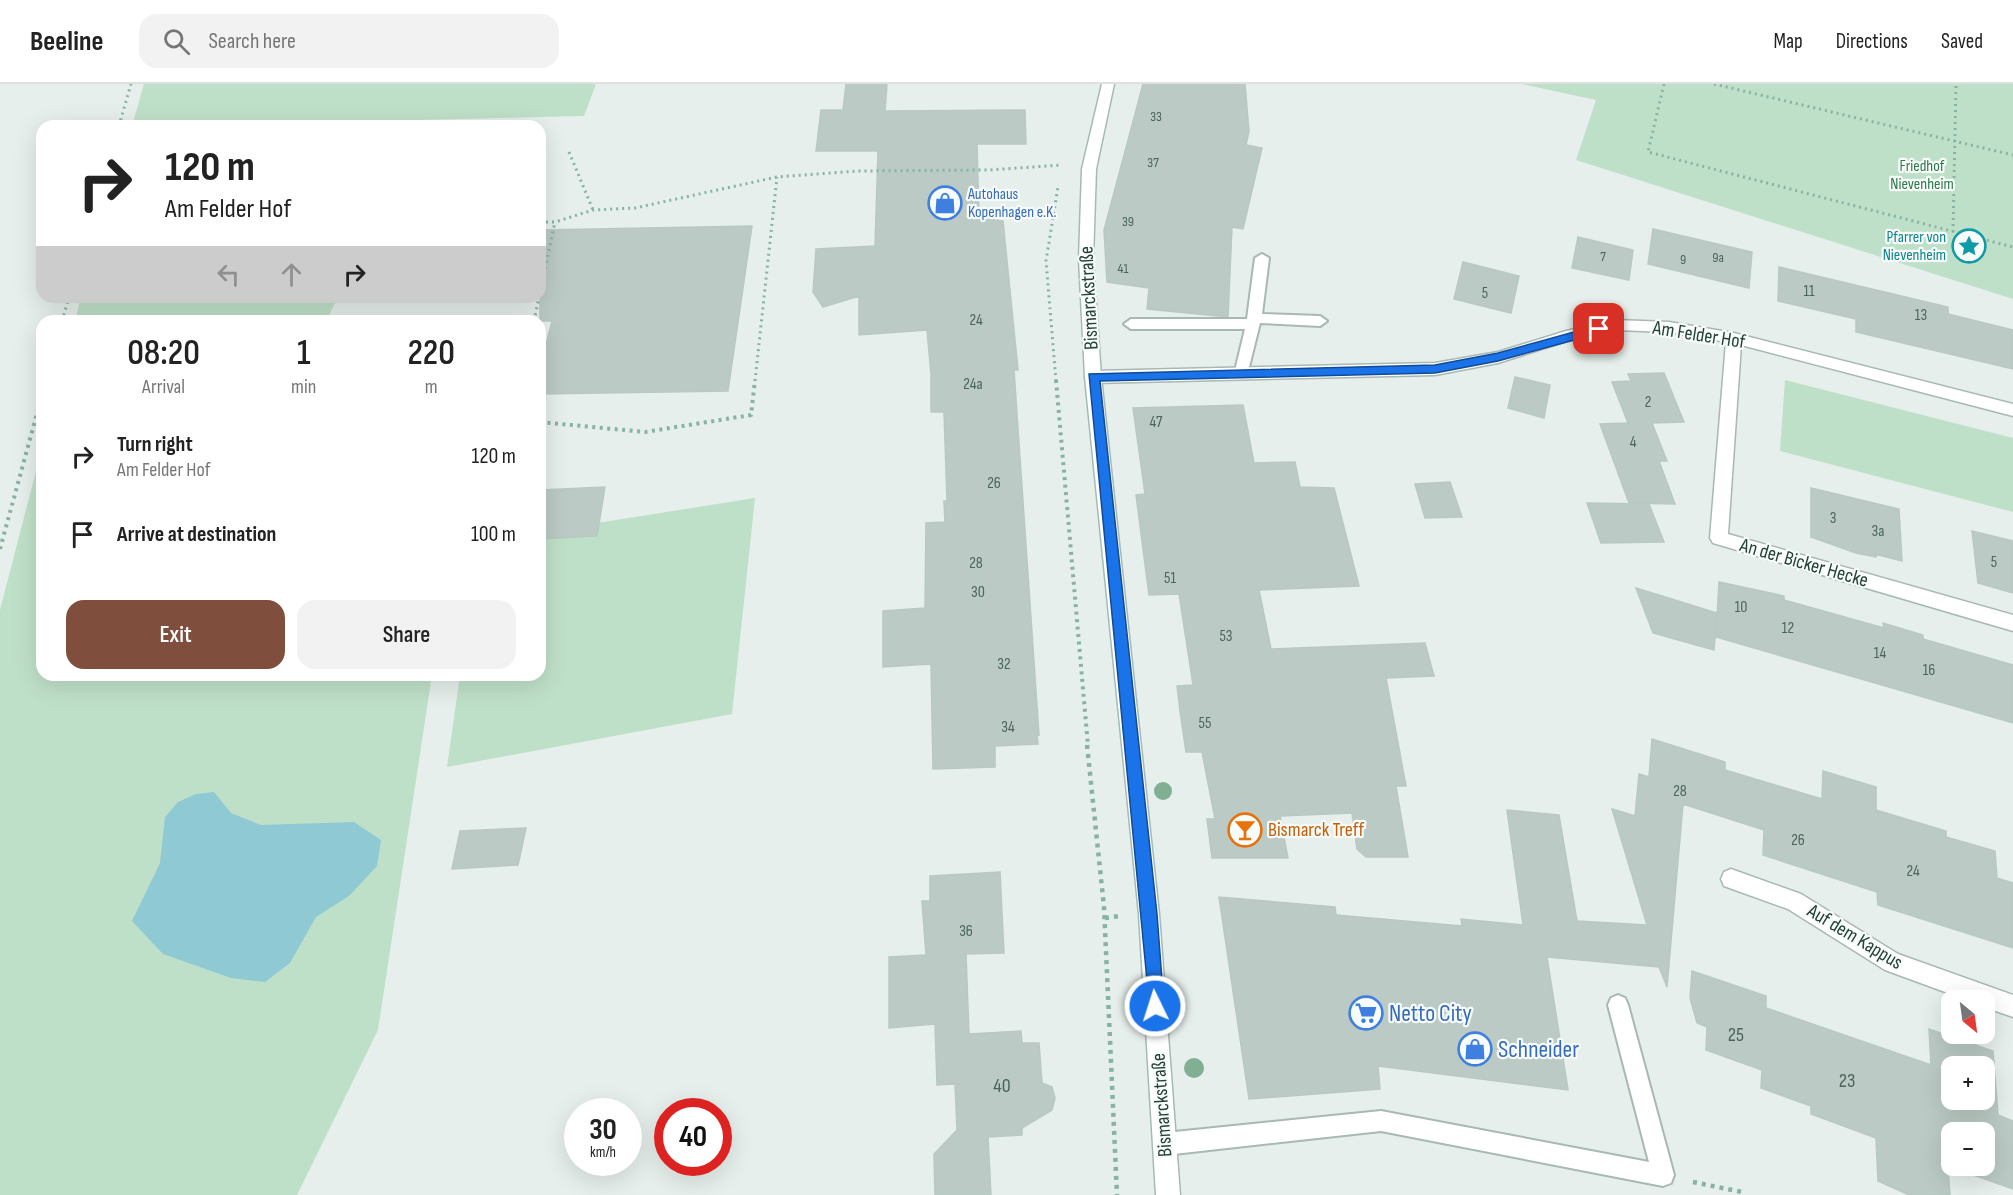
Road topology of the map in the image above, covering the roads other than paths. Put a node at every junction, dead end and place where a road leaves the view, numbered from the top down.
1 (1108, 84) edge
2 (1262, 258) dead end
3 (1254, 321) junction
4 (1320, 321) dead end
5 (1131, 324) dead end
6 (1734, 338) junction
7 (1241, 375) junction
8 (1093, 377) junction
9 (2013, 410) edge
10 (2013, 623) edge
11 (1731, 879) dead end
12 (1618, 1005) dead end
13 (2013, 1006) edge
14 (1165, 1144) junction
15 (1168, 1195) edge

1 - 8 street, Bismarckstraße
2 - 3 lane
3 - 4 lane
3 - 5 lane
3 - 7 lane
6 - 7 street, Am Felder Hof
6 - 9 street, Am Felder Hof
6 - 10 street, An der Bicker Hecke
7 - 8 street, Am Felder Hof
8 - 14 street, Bismarckstraße
11 - 13 street, Auf dem Kappus
12 - 14 lane
14 - 15 street, Bismarckstraße

